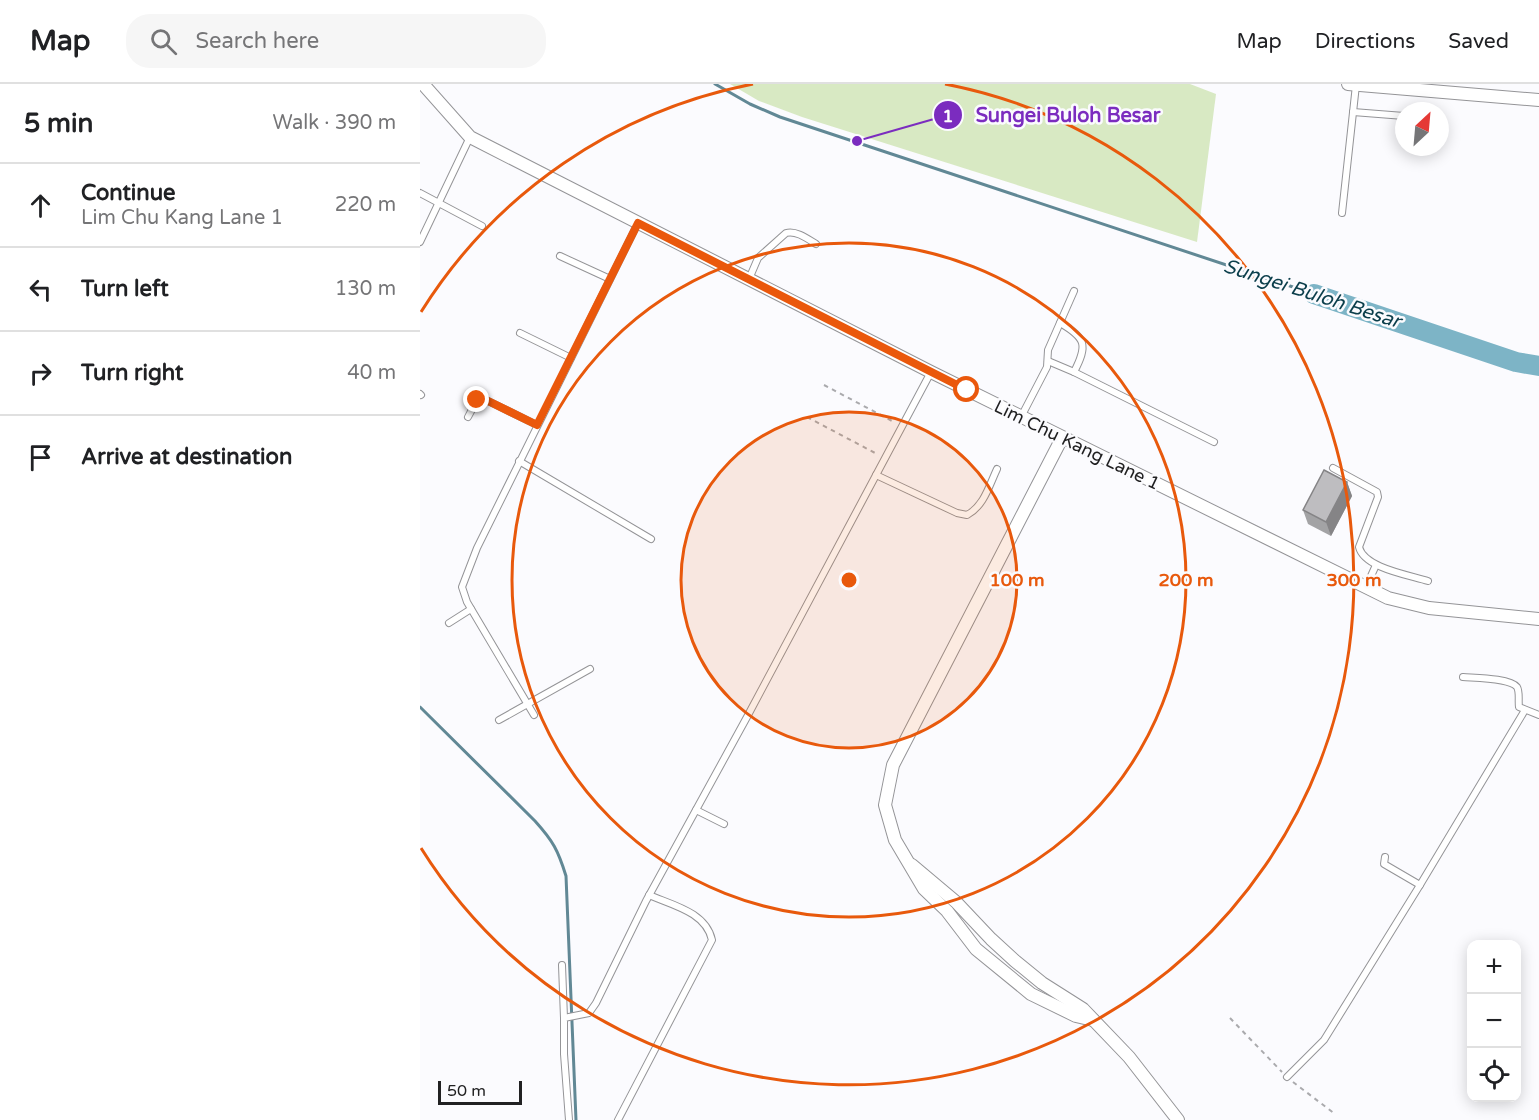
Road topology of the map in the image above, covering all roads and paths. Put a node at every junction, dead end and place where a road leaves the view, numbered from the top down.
1 (423, 84) edge
2 (1348, 84) edge
3 (1356, 85) edge
4 (1539, 100) edge
5 (1353, 112) junction
6 (1395, 115) edge
7 (470, 137) junction
8 (420, 193) edge
9 (438, 204) junction
10 (1342, 213) dead end
11 (638, 223) junction
12 (482, 226) dead end
13 (420, 242) edge
14 (816, 244) dead end
15 (560, 256) dead end
16 (610, 279) junction
17 (749, 279) junction
18 (1074, 291) dead end
19 (1060, 323) junction
20 (520, 333) dead end
21 (571, 358) junction
22 (1048, 361) junction
23 (931, 372) junction
24 (1074, 372) junction
25 (824, 385) dead end
26 (468, 417) dead end
27 (807, 417) dead end
28 (1021, 417) junction
29 (537, 425) junction
30 (902, 426) junction
31 (1062, 438) junction
32 (1214, 442) dead end
33 (885, 458) junction
34 (519, 461) junction
35 (1333, 468) dead end
36 (997, 469) dead end
37 (876, 475) junction
38 (651, 539) dead end
39 (1376, 565) junction
40 (1428, 581) dead end
41 (1366, 587) junction
42 (471, 609) junction
43 (1539, 620) edge
44 (449, 623) dead end
45 (590, 669) dead end
46 (1463, 677) dead end
47 (528, 705) junction
48 (1525, 710) junction
49 (534, 715) dead end
50 (1539, 715) edge
51 (500, 720) dead end
52 (696, 810) junction
53 (724, 824) dead end
54 (1385, 857) dead end
55 (1420, 885) junction
56 (649, 895) junction
57 (562, 964) dead end
58 (566, 1017) junction
59 (1230, 1018) dead end
60 (1287, 1077) junction
61 (1335, 1114) dead end
62 (569, 1120) edge
63 (618, 1120) edge
64 (1178, 1120) edge

1 - 7 street, Lim Chu Kang Lane 1
2 - 3 street
3 - 4 street
3 - 5 lane
5 - 6 lane
5 - 10 lane
7 - 9 lane
7 - 11 street, Lim Chu Kang Lane 1
8 - 9 lane
9 - 12 lane
9 - 13 lane
11 - 16 lane
11 - 17 street, Lim Chu Kang Lane 1
14 - 17 lane
15 - 16 lane
16 - 21 lane
17 - 23 street, Lim Chu Kang Lane 1
18 - 19 lane
19 - 22 lane
19 - 24 lane
20 - 21 lane
21 - 29 lane
22 - 24 lane
22 - 28 lane
23 - 28 street, Lim Chu Kang Lane 1
23 - 30 lane
24 - 32 lane
25 - 30 path
26 - 29 lane
27 - 33 path
28 - 31 street, Lim Chu Kang Lane 1
29 - 34 lane
30 - 33 lane
31 - 41 street, Lim Chu Kang Lane 1
31 - 64 street
33 - 37 lane
34 - 38 lane
34 - 42 lane
35 - 39 lane
36 - 37 lane
37 - 52 lane
39 - 40 lane
39 - 41 lane
41 - 43 street, Lim Chu Kang Lane 1
42 - 44 lane
42 - 47 lane
45 - 47 lane
46 - 48 lane
47 - 49 lane
47 - 51 lane
48 - 50 lane
48 - 55 lane
52 - 53 lane
52 - 56 lane
54 - 55 lane
55 - 60 lane
56 - 58 lane
56 - 63 lane
57 - 58 lane
58 - 62 lane
59 - 60 path
60 - 61 path

